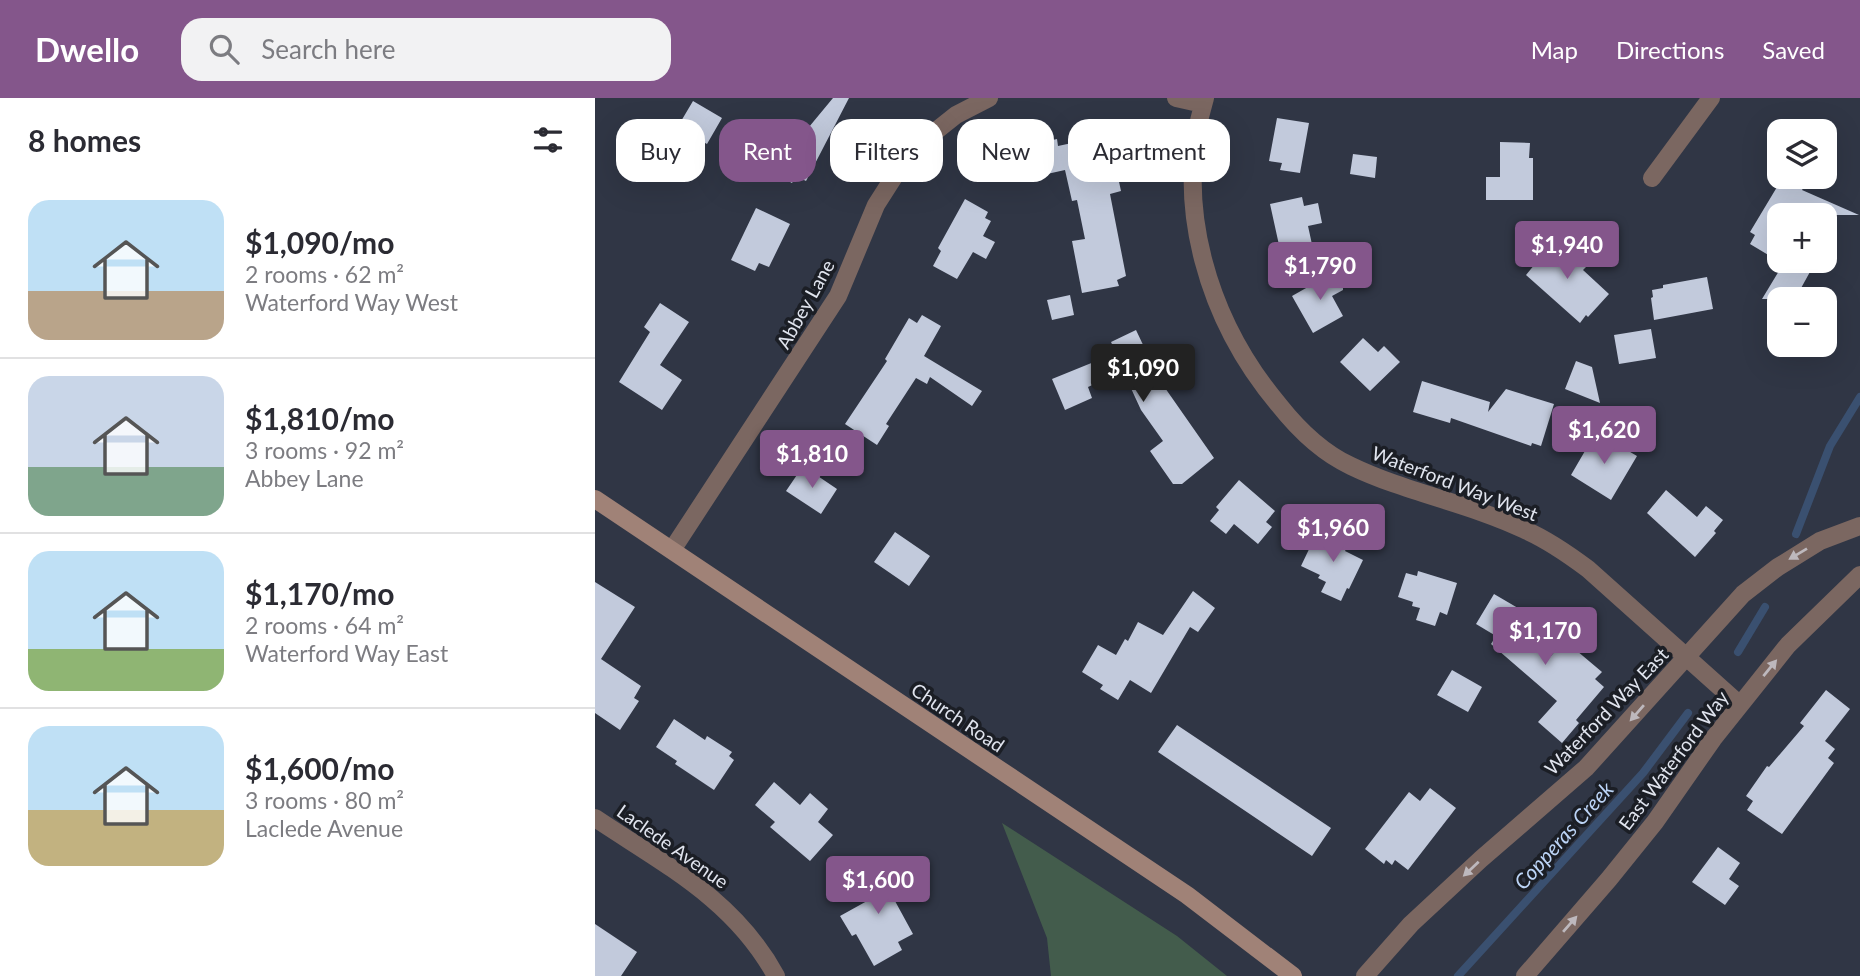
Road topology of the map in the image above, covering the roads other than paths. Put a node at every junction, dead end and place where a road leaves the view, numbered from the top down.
1 (989, 98) edge
2 (1176, 98) edge
3 (1711, 98) edge
4 (1204, 101) edge
5 (1652, 178) dead end
6 (595, 499) edge
7 (1860, 526) edge
8 (672, 550) junction
9 (1860, 575) edge
10 (1686, 657) junction
11 (1740, 705) junction
12 (595, 818) edge
13 (776, 976) edge
14 (1293, 976) edge
15 (1365, 976) edge
16 (1525, 976) edge

1 - 8 street, Abbey Lane
2 - 4 street
3 - 5 street
4 - 10 street, Waterford Way West
6 - 8 main road, Church Road
7 -> 10 street, Waterford Way East
8 - 14 main road, Church Road
11 -> 9 street, East Waterford Way
10 - 11 street, Waterford Way West
10 -> 15 street, Waterford Way East
16 -> 11 street, East Waterford Way
12 - 13 street, Laclede Avenue

